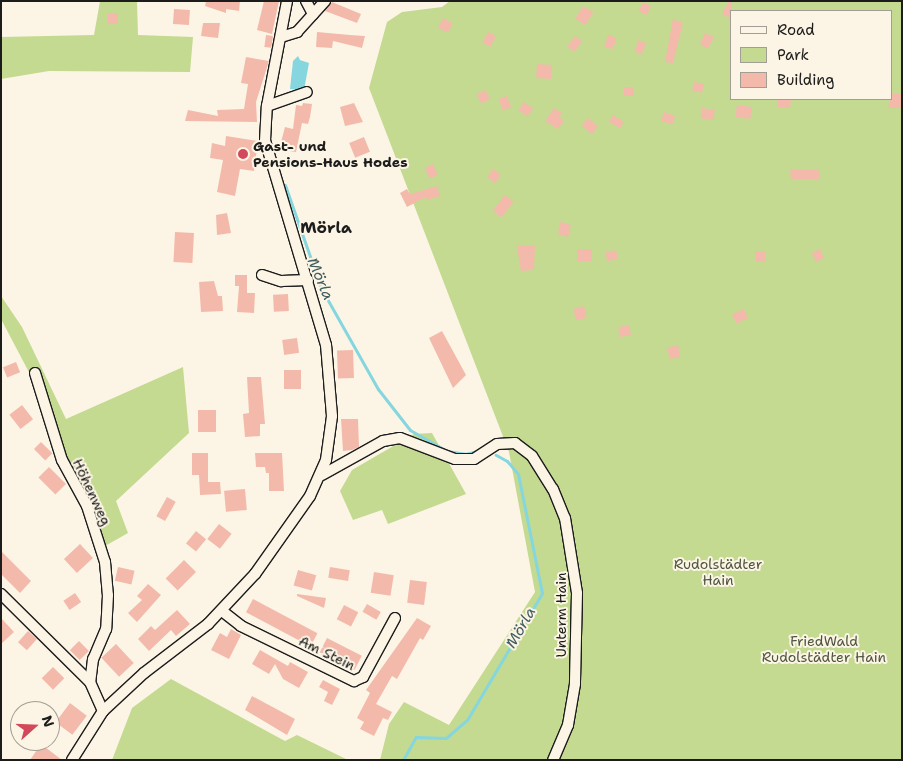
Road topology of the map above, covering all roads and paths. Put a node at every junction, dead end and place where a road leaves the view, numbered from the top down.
1 (286, 1) edge
2 (306, 1) edge
3 (325, 1) edge
4 (313, 14) junction
5 (280, 37) junction
6 (308, 92) dead end
7 (267, 106) junction
8 (262, 275) dead end
9 (308, 280) junction
10 (35, 373) dead end
11 (322, 476) junction
12 (1, 594) edge
13 (222, 611) junction
14 (395, 618) dead end
15 (90, 682) junction
16 (104, 711) junction
17 (72, 760) edge
18 (553, 760) edge

1 - 5 street
2 - 4 street
3 - 4 street
4 - 5 street
5 - 7 street
6 - 7 street
7 - 9 street
8 - 9 street
9 - 11 street
10 - 15 street, Höhenweg
11 - 13 street
11 - 18 street, Unterm Hain
12 - 15 street
13 - 14 street, Am Stein
13 - 16 street
15 - 16 street
16 - 17 street

